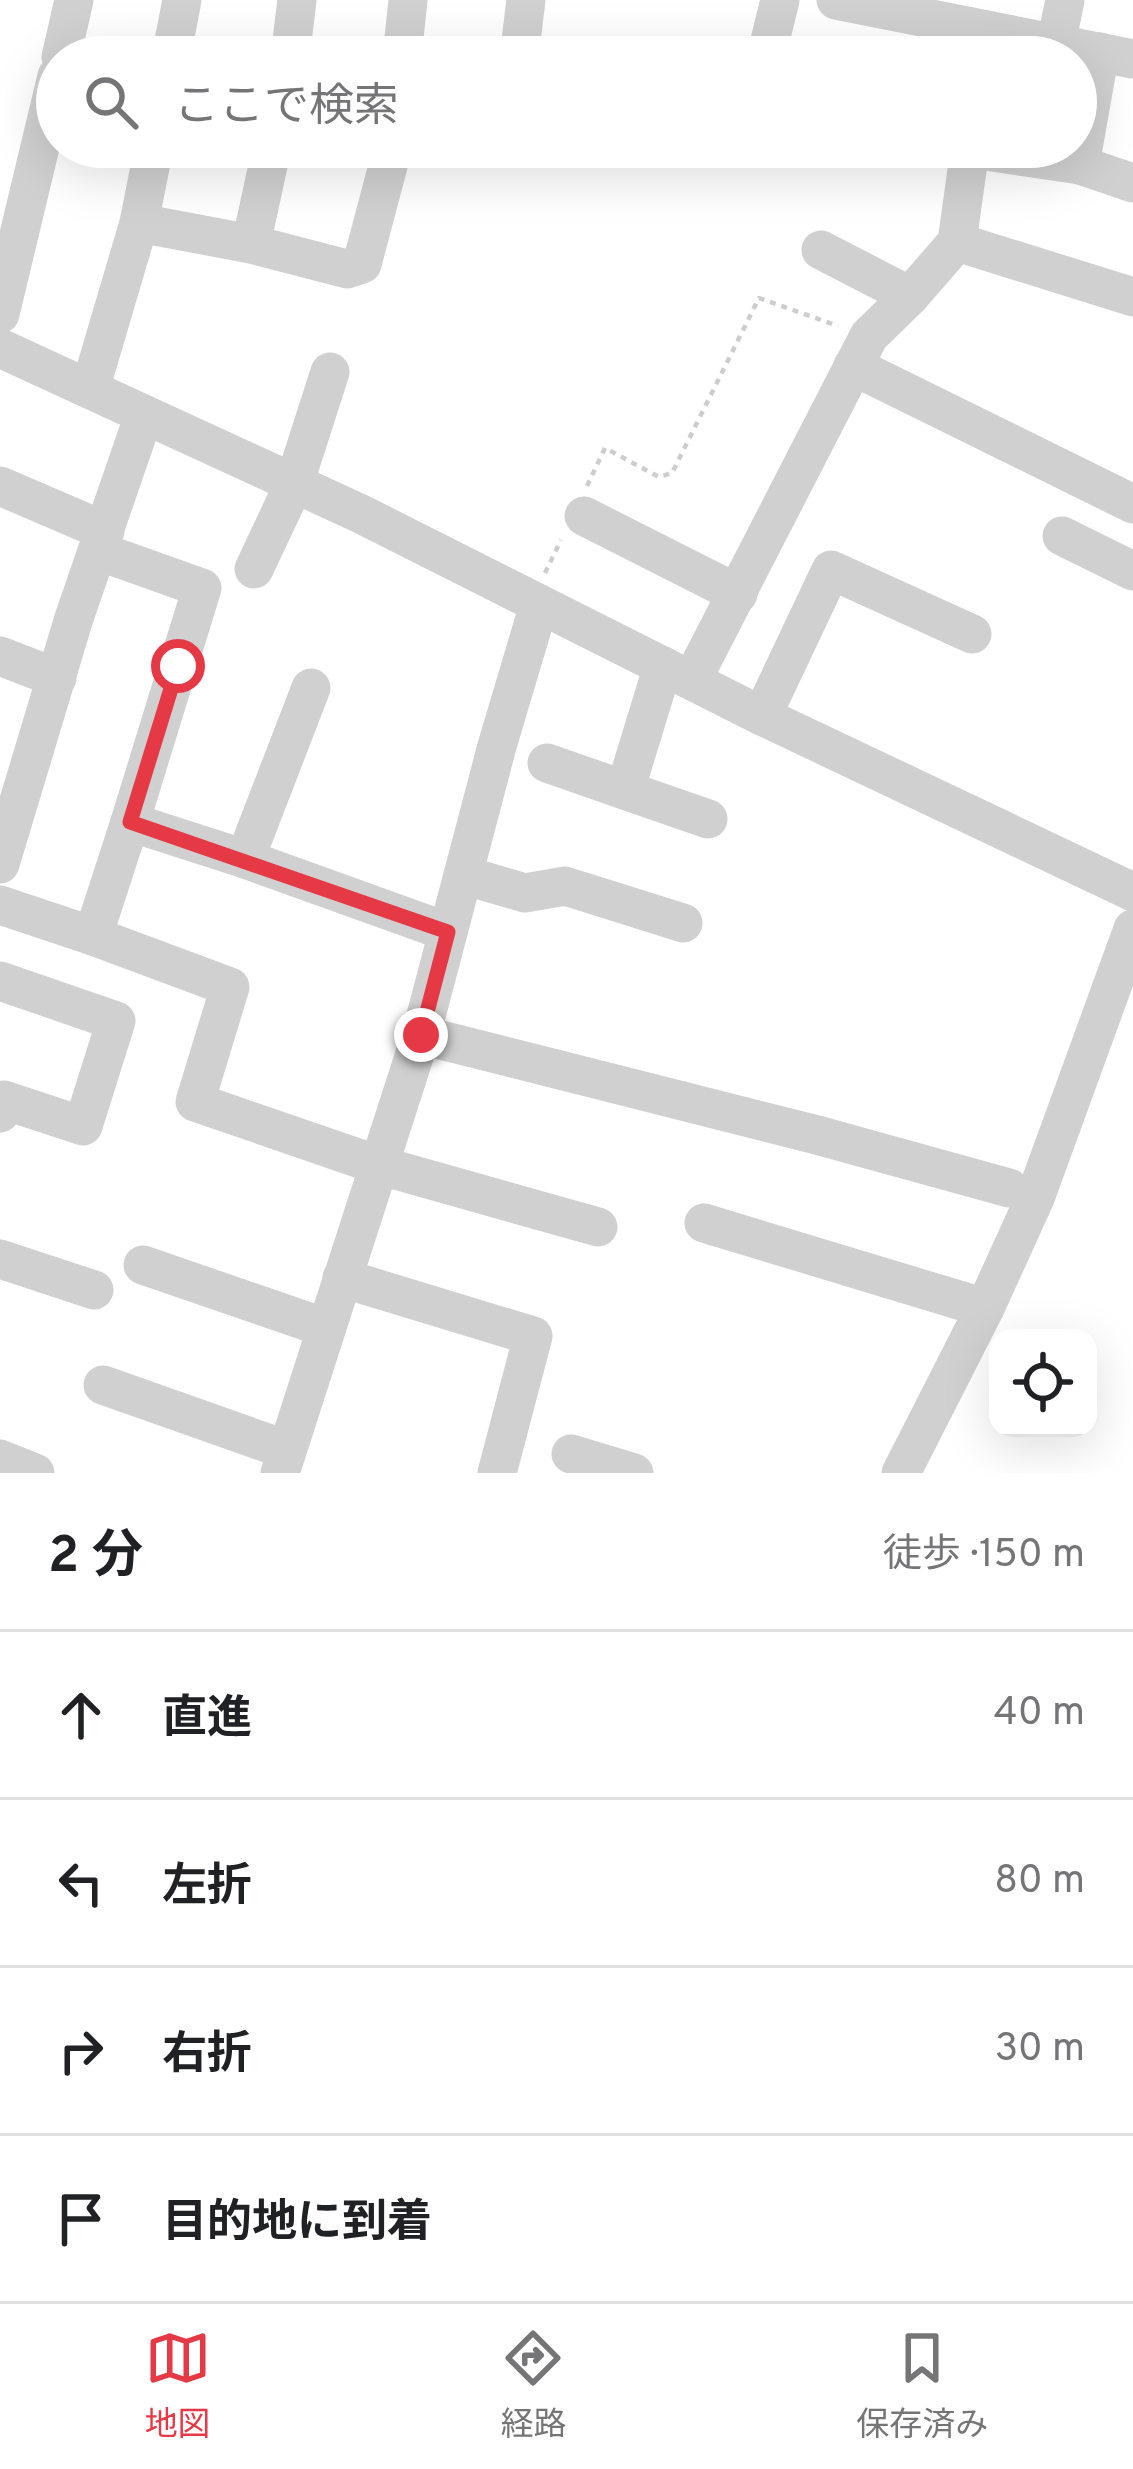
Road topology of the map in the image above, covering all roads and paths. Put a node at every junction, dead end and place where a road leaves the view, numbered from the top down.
1 (74, 0) edge
2 (297, 0) edge
3 (408, 0) edge
4 (526, 0) edge
5 (780, 0) edge
6 (836, 0) edge
7 (1065, 0) edge
8 (177, 1) edge
9 (66, 36) edge
10 (173, 36) edge
11 (293, 36) edge
12 (404, 36) edge
13 (522, 36) edge
14 (771, 36) edge
15 (1017, 36) edge
16 (1058, 36) edge
17 (1117, 56) edge
18 (1097, 113) edge
19 (36, 164) edge
20 (150, 168) edge
21 (267, 168) edge
22 (387, 168) edge
23 (963, 168) edge
24 (1088, 168) edge
25 (1133, 183) edge
26 (139, 223) junction
27 (957, 242) junction
28 (250, 244) junction
29 (821, 250) dead end
30 (910, 296) junction
31 (1133, 297) edge
32 (0, 314) edge
33 (0, 348) edge
34 (862, 350) junction
35 (330, 372) dead end
36 (90, 389) junction
37 (144, 416) junction
38 (294, 484) junction
39 (0, 486) edge
40 (1133, 504) edge
41 (579, 510) junction
42 (1062, 536) dead end
43 (101, 541) junction
44 (254, 569) dead end
45 (1133, 571) edge
46 (540, 594) junction
47 (738, 594) junction
48 (972, 634) dead end
49 (0, 656) edge
50 (677, 673) junction
51 (57, 678) junction
52 (311, 688) dead end
53 (762, 716) junction
54 (548, 763) dead end
55 (625, 790) junction
56 (707, 819) dead end
57 (7, 821) edge
58 (130, 822) junction
59 (245, 859) junction
60 (0, 864) edge
61 (463, 875) junction
62 (1127, 889) edge
63 (0, 904) edge
64 (683, 923) dead end
65 (1133, 929) edge
66 (448, 932) junction
67 (93, 936) junction
68 (0, 982) edge
69 (421, 1035) junction
70 (0, 1113) edge
71 (378, 1165) junction
72 (1009, 1188) dead end
73 (704, 1223) dead end
74 (598, 1227) dead end
75 (0, 1259) edge
76 (142, 1265) dead end
77 (342, 1278) junction
78 (94, 1290) dead end
79 (975, 1304) junction
80 (326, 1328) junction
81 (104, 1385) dead end
82 (572, 1454) dead end
83 (0, 1459) edge
84 (284, 1461) edge
85 (35, 1473) edge
86 (497, 1473) edge
87 (634, 1473) edge
88 (901, 1473) edge

1 - 9 street
2 - 11 street
3 - 12 street
4 - 13 street
5 - 14 street
6 - 15 street
7 - 16 street
8 - 10 street
17 - 18 street
19 - 32 street
20 - 26 street
21 - 28 street
22 - 28 street
23 - 27 street
24 - 25 street
26 - 28 street
26 - 36 street
27 - 30 street
27 - 31 street
29 - 30 street
30 - 34 street
33 - 36 street
34 - 40 street
34 - 41 path
34 - 47 street
35 - 38 street
36 - 37 street
37 - 38 street
37 - 43 street
38 - 44 street
38 - 46 street
39 - 43 street
41 - 46 path
41 - 47 street
42 - 45 street
43 - 51 street
43 - 58 street
46 - 50 street
46 - 61 street
47 - 50 street
48 - 53 street
49 - 51 street
50 - 53 street
50 - 55 street
51 - 57 street
52 - 59 street
53 - 62 street
54 - 55 street
55 - 56 street
57 - 60 street
58 - 59 street
58 - 67 street
59 - 66 street
61 - 64 street
61 - 66 street
63 - 67 street
65 - 79 street
66 - 69 street
67 - 71 street
68 - 70 street
69 - 71 street
69 - 72 street
71 - 74 street
71 - 77 street
73 - 79 street
75 - 78 street
76 - 80 street
77 - 80 street
77 - 86 street
79 - 88 street
80 - 84 street
81 - 84 street
82 - 87 street
83 - 85 street

